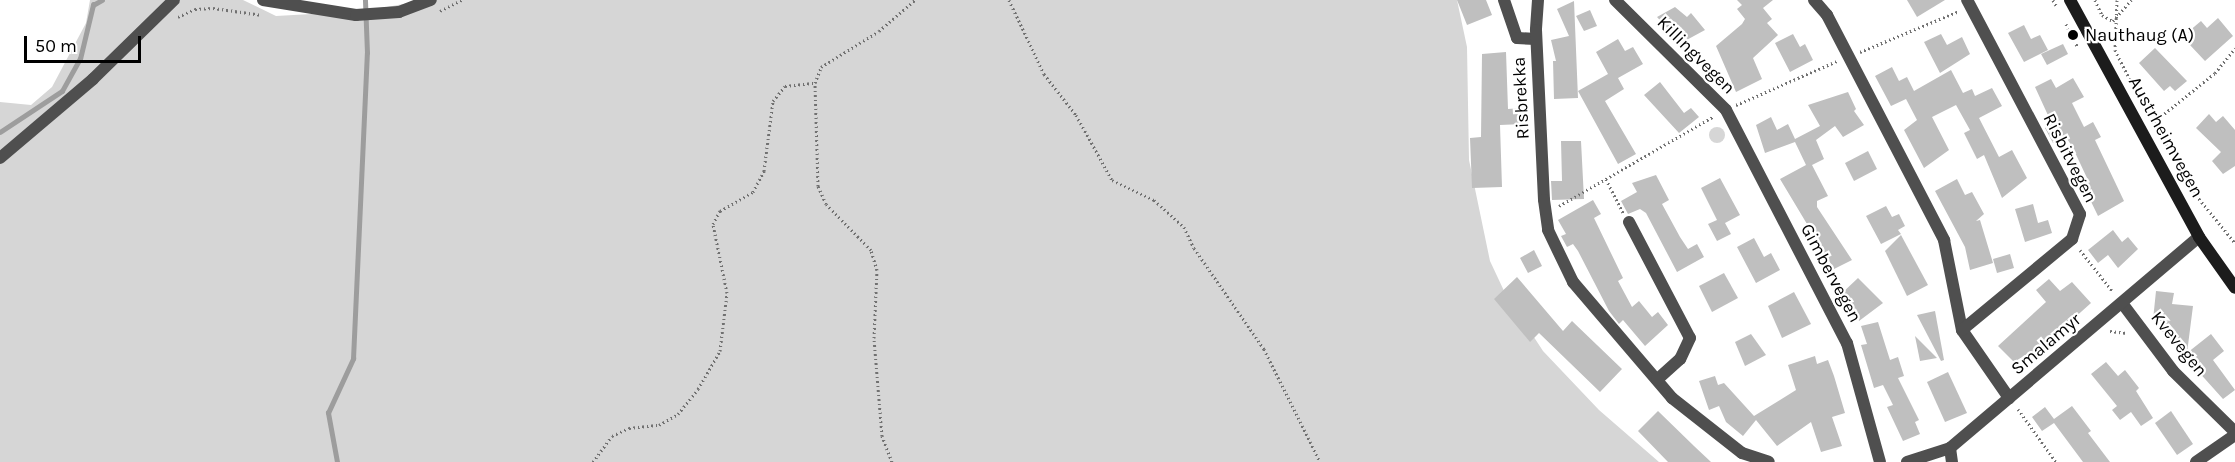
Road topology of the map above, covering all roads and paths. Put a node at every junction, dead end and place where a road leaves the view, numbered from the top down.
1 (174, 0) edge
2 (263, 0) edge
3 (431, 0) edge
4 (915, 0) edge
5 (1009, 0) edge
6 (1504, 0) edge
7 (1538, 0) edge
8 (1615, 0) edge
9 (1814, 0) edge
10 (2070, 0) edge
11 (2095, 0) edge
12 (2117, 0) edge
13 (2131, 0) edge
14 (1968, 3) edge
15 (268, 16) dead end
16 (171, 21) dead end
17 (2114, 21) junction
18 (1536, 39) junction
19 (2235, 48) edge
20 (1849, 56) junction
21 (815, 83) junction
22 (2137, 91) dead end
23 (1725, 110) junction
24 (2151, 117) dead end
25 (2154, 122) junction
26 (0, 158) edge
27 (1606, 179) junction
28 (1546, 214) junction
29 (1629, 222) joint
30 (2199, 237) junction
31 (2072, 239) junction
32 (2235, 243) edge
33 (2235, 288) edge
34 (2122, 303) junction
35 (1962, 330) junction
36 (1657, 380) junction
37 (2009, 398) junction
38 (2018, 408) dead end
39 (2235, 434) edge
40 (1950, 448) junction
41 (593, 462) edge
42 (892, 462) edge
43 (1320, 462) edge
44 (1769, 462) edge
45 (1880, 462) edge
46 (1907, 462) edge
47 (1952, 462) edge
48 (2056, 462) edge
49 (2196, 462) edge

1 - 26 street
2 - 3 street
4 - 21 path
5 - 43 path
6 - 18 street, Risbrekka
7 - 18 street
8 - 23 street, Killingvegen
9 - 20 street
10 - 30 main road, Austrheimvegen
11 - 17 path
12 - 17 path
13 - 17 path
14 - 20 path
14 - 31 street, Risbitvegen
15 - 16 path
17 - 22 path
18 - 28 street, Risbrekka
19 - 25 path
20 - 23 path
20 - 35 street
21 - 41 path
21 - 42 path
23 - 27 path
23 - 45 street, Gimbervegen
24 - 25 path
25 - 32 path
27 - 28 path
27 - 29 path
28 - 36 street
29 - 36 street
30 - 33 main road, Austrheimvegen
30 - 34 street, Smalamyr
31 - 34 path
31 - 35 street
34 - 37 street, Smalamyr
34 - 39 street, Kvevegen
35 - 37 street
36 - 44 street
37 - 40 street, Smalamyr
38 - 48 path
39 - 49 street, Kvevegen
40 - 46 street, Smalamyr
40 - 47 street

